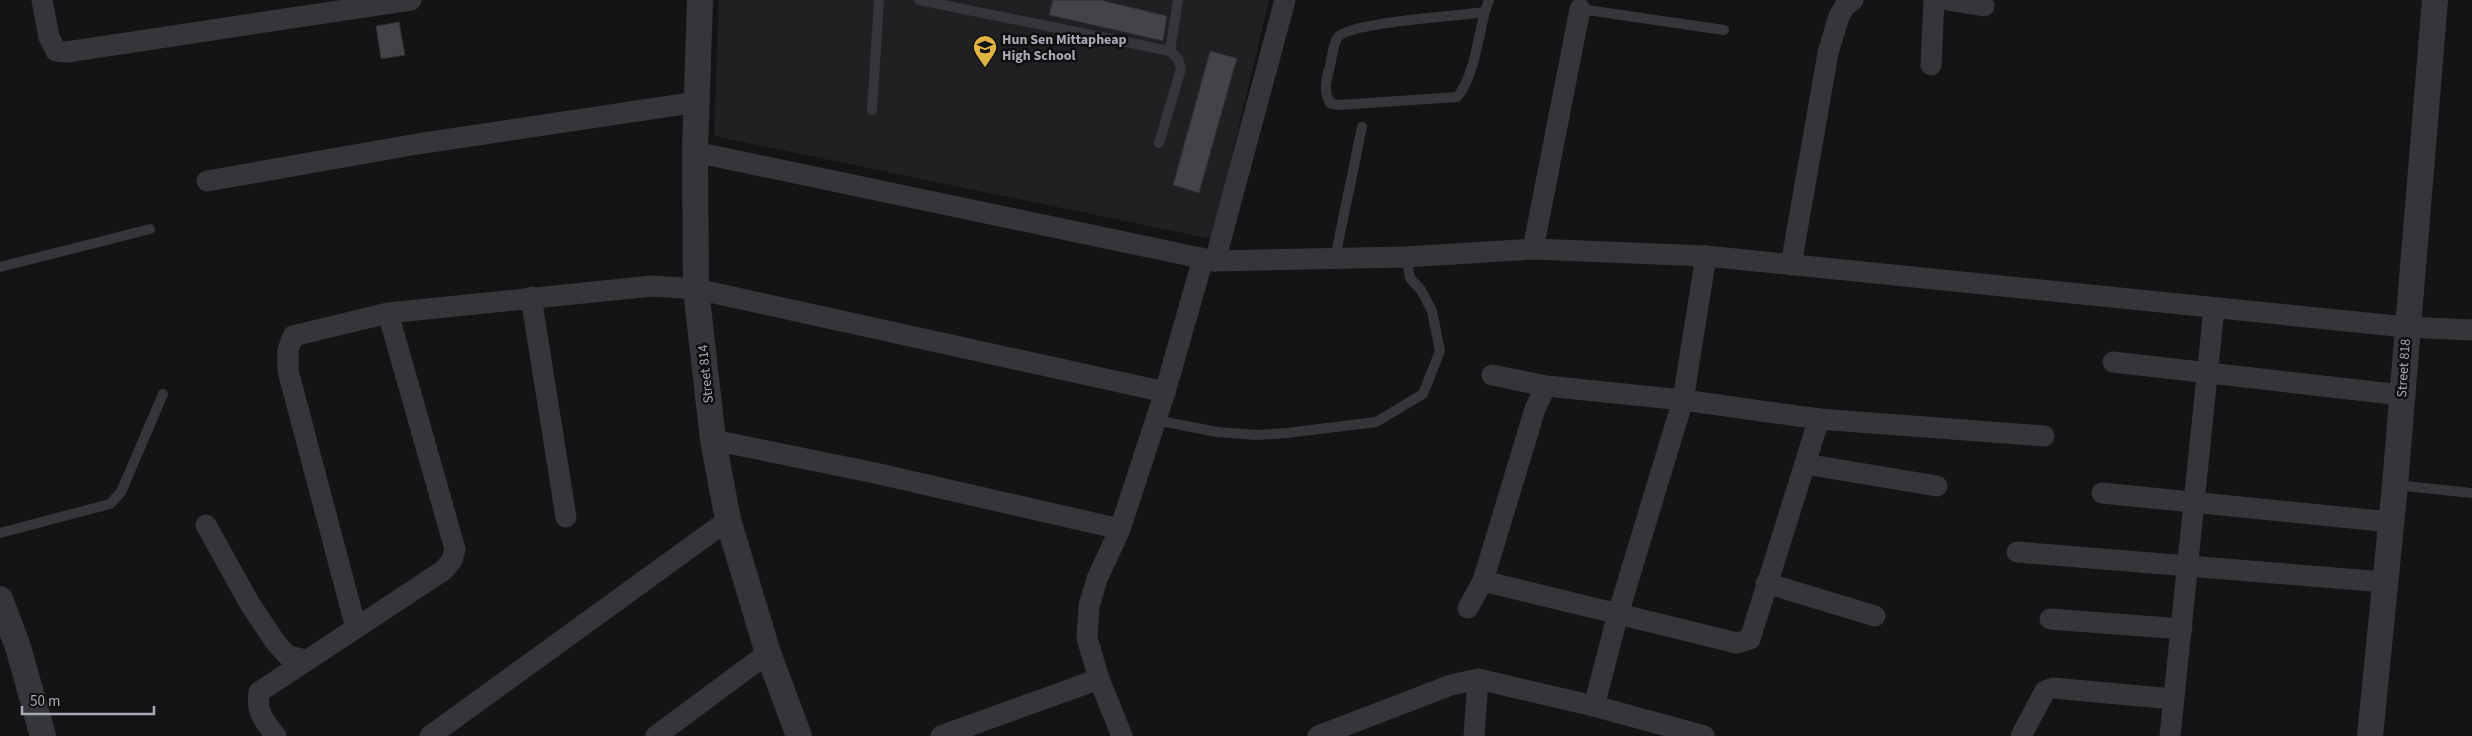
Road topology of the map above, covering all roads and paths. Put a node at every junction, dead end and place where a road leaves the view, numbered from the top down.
1 (42, 0) edge
2 (411, 0) edge
3 (700, 0) edge
4 (879, 0) edge
5 (919, 0) edge
6 (1178, 0) edge
7 (1286, 0) edge
8 (1489, 0) edge
9 (1853, 0) edge
10 (1934, 0) edge
11 (1948, 0) edge
12 (2435, 0) edge
13 (1582, 4) edge
14 (1984, 6) dead end
15 (1485, 12) junction
16 (1724, 30) dead end
17 (1170, 51) junction
18 (1931, 65) dead end
19 (697, 102) junction
20 (872, 110) dead end
21 (1362, 127) dead end
22 (1159, 143) dead end
23 (696, 152) junction
24 (207, 181) dead end
25 (150, 229) dead end
26 (1533, 249) junction
27 (1706, 256) junction
28 (1406, 257) junction
29 (1335, 258) junction
30 (1209, 260) junction
31 (1791, 265) junction
32 (0, 268) edge
33 (696, 289) junction
34 (531, 297) junction
35 (2214, 308) junction
36 (388, 314) junction
37 (2406, 327) junction
38 (2472, 330) edge
39 (2113, 362) dead end
40 (2207, 374) junction
41 (1492, 375) dead end
42 (1546, 386) junction
43 (1166, 392) junction
44 (163, 394) dead end
45 (2401, 395) junction
46 (1683, 400) junction
47 (1819, 419) junction
48 (1156, 420) junction
49 (2044, 436) dead end
50 (713, 440) junction
51 (1805, 464) junction
52 (2395, 485) junction
53 (1937, 486) dead end
54 (2102, 493) dead end
55 (2472, 493) edge
56 (2194, 503) junction
57 (566, 517) dead end
58 (728, 520) junction
59 (2390, 522) junction
60 (206, 525) dead end
61 (1120, 529) junction
62 (0, 533) edge
63 (2018, 552) dead end
64 (2188, 566) junction
65 (1483, 581) junction
66 (2384, 582) junction
67 (1766, 583) junction
68 (0, 599) edge
69 (1468, 608) dead end
70 (1618, 614) junction
71 (1875, 616) dead end
72 (2050, 619) dead end
73 (356, 628) junction
74 (2182, 629) junction
75 (768, 653) junction
76 (306, 660) junction
77 (1099, 679) junction
78 (1478, 680) junction
79 (2173, 699) junction
80 (1594, 706) junction
81 (43, 736) edge
82 (276, 736) edge
83 (430, 736) edge
84 (656, 736) edge
85 (799, 736) edge
86 (941, 736) edge
87 (1122, 736) edge
88 (1318, 736) edge
89 (1474, 736) edge
90 (1704, 736) edge
91 (2021, 736) edge
92 (2170, 736) edge
93 (2370, 736) edge

1 - 2 street
3 - 19 street, Street 814
4 - 20 lane
5 - 17 lane
6 - 17 lane
7 - 30 street
8 - 15 lane
9 - 31 street
10 - 18 street
11 - 14 street
12 - 37 street, Street 818
13 - 16 lane
13 - 26 street
15 - 15 lane
17 - 22 lane
19 - 23 street, Street 814
19 - 24 street
21 - 29 lane
23 - 30 street
23 - 33 street, Street 814
25 - 32 lane
26 - 27 street
26 - 28 street
27 - 31 street
27 - 46 street
28 - 29 street
28 - 48 lane
29 - 30 street
30 - 43 street
31 - 35 street
33 - 34 street
33 - 43 street
33 - 50 street, Street 814
34 - 36 street
34 - 57 street
35 - 37 street
35 - 40 street
36 - 73 street
36 - 73 street
37 - 38 street
37 - 45 street, Street 818
39 - 40 street
40 - 45 street
40 - 56 street
41 - 42 street
42 - 46 street
42 - 65 street
43 - 48 street
44 - 62 lane
45 - 52 street, Street 818
46 - 47 street
46 - 70 street
47 - 49 street
47 - 51 street
48 - 61 street
50 - 58 street, Street 814
50 - 61 street
51 - 53 street
51 - 67 street
52 - 55 lane
52 - 59 street, Street 818
54 - 56 street
56 - 59 street
56 - 64 street
58 - 75 street, Street 814
58 - 83 street
59 - 66 street, Street 818
60 - 76 street
61 - 77 street
63 - 64 street
64 - 66 street
64 - 74 street
65 - 69 street
65 - 70 street
66 - 93 street, Street 818
67 - 70 street
67 - 71 street
68 - 81 street
70 - 80 street
72 - 74 street
73 - 76 street
74 - 79 street
75 - 84 street
75 - 85 street, Street 814
76 - 82 street
77 - 86 street
77 - 87 street
78 - 80 street
78 - 88 street
78 - 89 street
79 - 91 street
79 - 92 street
80 - 90 street

